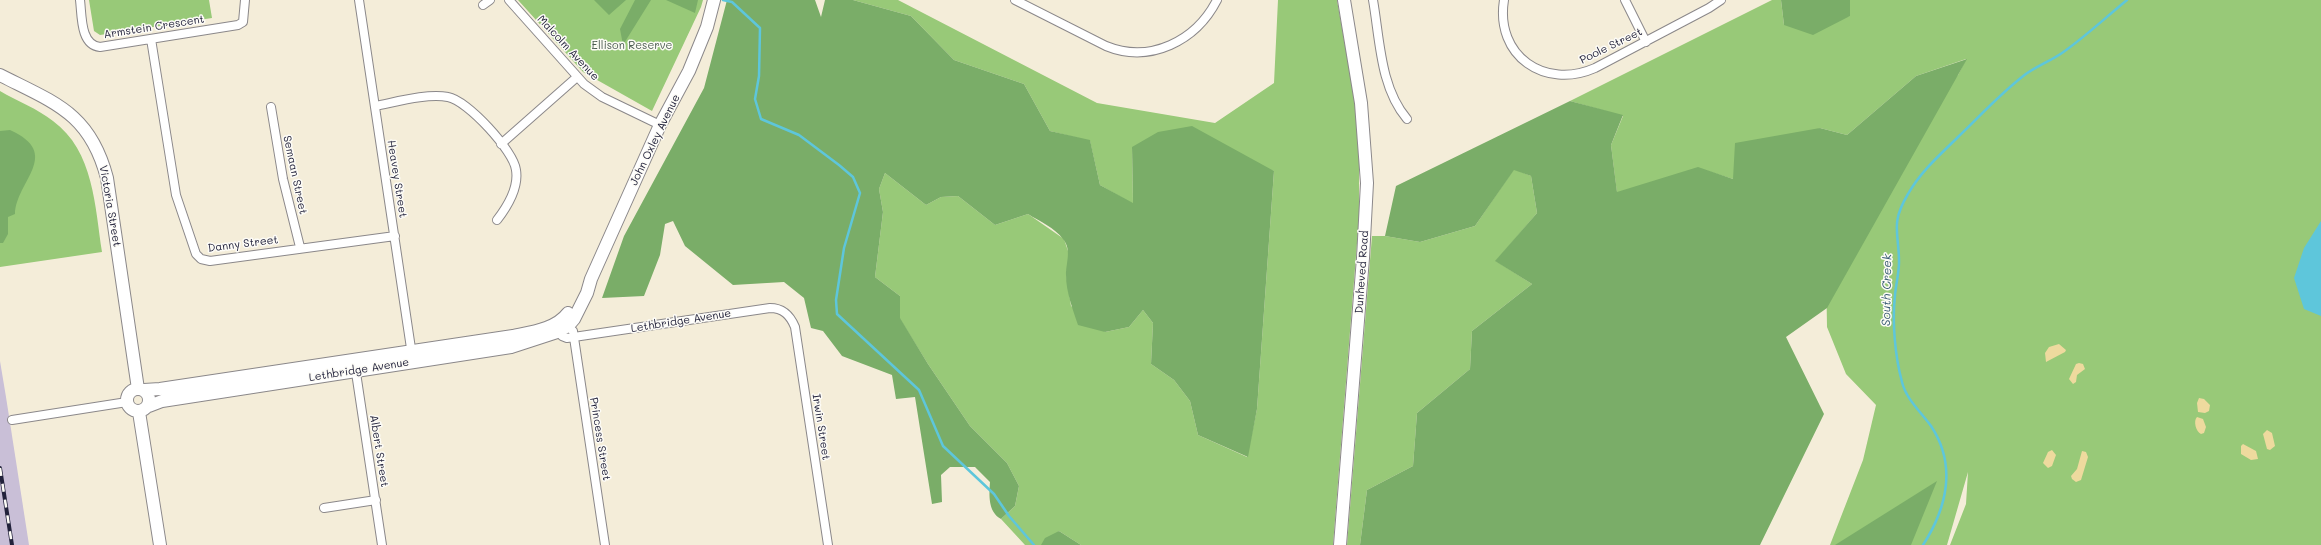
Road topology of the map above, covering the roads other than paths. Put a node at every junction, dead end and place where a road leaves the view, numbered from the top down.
1 (80, 0) edge
2 (245, 0) edge
3 (359, 0) edge
4 (509, 0) edge
5 (714, 0) edge
6 (1015, 0) edge
7 (1217, 0) edge
8 (1344, 0) edge
9 (1373, 0) edge
10 (1504, 0) edge
11 (1625, 0) edge
12 (1720, 0) edge
13 (151, 39) junction
14 (1646, 42) junction
15 (0, 75) edge
16 (577, 77) junction
17 (375, 106) junction
18 (271, 107) dead end
19 (1407, 119) dead end
20 (660, 125) junction
21 (501, 144) junction
22 (497, 220) dead end
23 (395, 236) junction
24 (300, 247) junction
25 (787, 314) joint
26 (560, 326) junction
27 (574, 337) junction
28 (412, 356) junction
29 (355, 365) junction
30 (141, 389) junction
31 (127, 402) junction
32 (144, 409) junction
33 (12, 420) dead end
34 (376, 500) junction
35 (324, 508) dead end
36 (160, 545) edge
37 (382, 545) edge
38 (606, 545) edge
39 (828, 545) edge
40 (1340, 545) edge

1 - 13 street, Armstein Crescent
2 - 13 street, Armstein Crescent
3 - 17 street, Heavey Street
4 - 16 street, Malcolm Avenue
5 - 20 street, John Oxley Avenue
6 - 7 street
8 - 40 street, Dunheved Road
9 - 19 street
10 - 14 street, Poole Street
11 - 14 street
12 - 14 street, Poole Street
13 - 24 street, Danny Street
15 - 30 street, Victoria Street
16 - 20 street, Malcolm Avenue
16 - 21 street
17 - 21 street
17 - 23 street, Heavey Street
18 - 24 street, Semaan Street
20 - 26 street, John Oxley Avenue
21 - 22 street
23 - 24 street, Danny Street
23 - 28 street, Heavey Street
25 - 27 street, Lethbridge Avenue
25 - 39 street, Irwin Street
26 - 27 street, Princess Street
26 - 27 street
26 - 28 street, Lethbridge Avenue
27 - 38 street, Princess Street
28 - 29 street, Lethbridge Avenue
29 - 30 street, Lethbridge Avenue
29 - 32 street, Lethbridge Avenue
29 - 34 street, Albert Street
30 - 31 street
30 - 32 street
31 - 32 street
31 - 33 street
32 - 36 street
34 - 35 street
34 - 37 street, Albert Street

